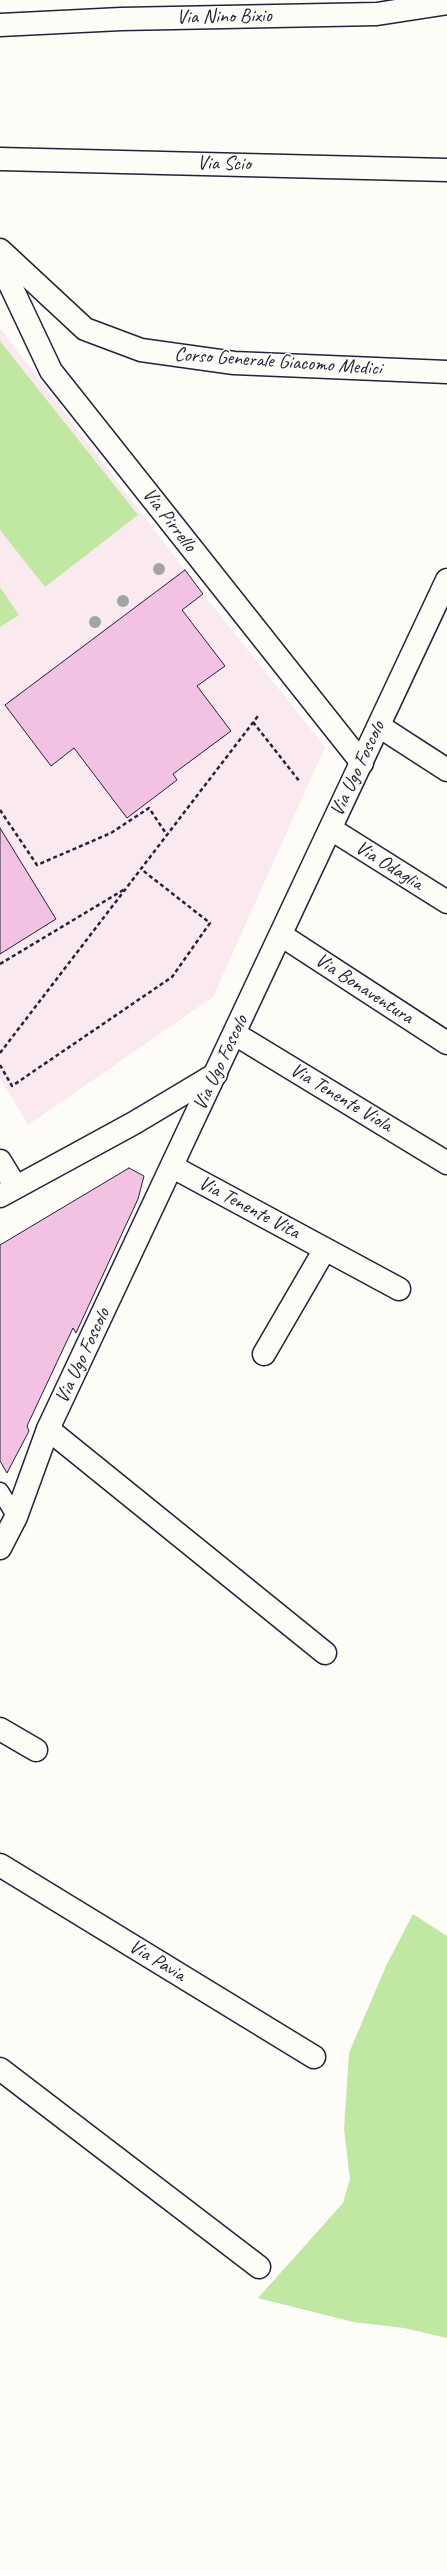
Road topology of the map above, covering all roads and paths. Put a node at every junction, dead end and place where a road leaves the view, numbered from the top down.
1 (447, 3) edge
2 (410, 4) edge
3 (0, 25) edge
4 (0, 159) edge
5 (447, 170) edge
6 (0, 250) edge
7 (0, 263) edge
8 (447, 372) edge
9 (447, 580) edge
10 (258, 716) dead end
11 (253, 722) junction
12 (378, 726) junction
13 (362, 763) junction
14 (447, 770) edge
15 (300, 782) dead end
16 (0, 810) edge
17 (331, 829) junction
18 (167, 835) junction
19 (141, 869) junction
20 (127, 887) junction
21 (447, 902) edge
22 (281, 935) junction
23 (0, 964) edge
24 (235, 1034) junction
25 (447, 1043) edge
26 (0, 1053) edge
27 (0, 1065) edge
28 (216, 1074) junction
29 (0, 1161) edge
30 (447, 1163) edge
31 (172, 1167) junction
32 (8, 1192) edge
33 (325, 1249) junction
34 (399, 1289) dead end
35 (264, 1354) dead end
36 (48, 1429) junction
37 (0, 1491) edge
38 (16, 1517) junction
39 (0, 1548) edge
40 (325, 1653) dead end
41 (0, 1729) edge
42 (36, 1750) dead end
43 (0, 1865) edge
44 (314, 2057) dead end
45 (0, 2069) edge
46 (259, 2267) dead end

1 - 2 street, Via Nino Bixio
2 - 3 street, Via Nino Bixio
4 - 5 street, Via Scio
6 - 8 street, Corso Generale Giacomo Medici
7 - 13 street, Via Pirrello
9 - 12 street, Via Ugo Foscolo
10 - 11 path
11 - 15 path
11 - 18 path
12 - 13 street, Via Ugo Foscolo
12 - 14 street
13 - 17 street, Via Ugo Foscolo
16 - 18 path
17 - 21 street, Via Odaglia
17 - 22 street, Via Ugo Foscolo
18 - 19 path
19 - 20 path
19 - 27 path
20 - 23 path
20 - 26 path
22 - 24 street, Via Ugo Foscolo
22 - 25 street, Via Bonaventura
24 - 28 street, Via Ugo Foscolo
24 - 30 street, Via Tenente Viola
28 - 31 street, Via Ugo Foscolo
28 - 32 street
29 - 32 street
31 - 33 street, Via Tenente Vita
31 - 36 street, Via Ugo Foscolo
33 - 34 street, Via Tenente Vita
33 - 35 street
36 - 38 street, Via Ugo Foscolo
36 - 40 street
37 - 38 lane
38 - 39 street, Via Ugo Foscolo
41 - 42 street
43 - 44 street, Via Pavia
45 - 46 street

